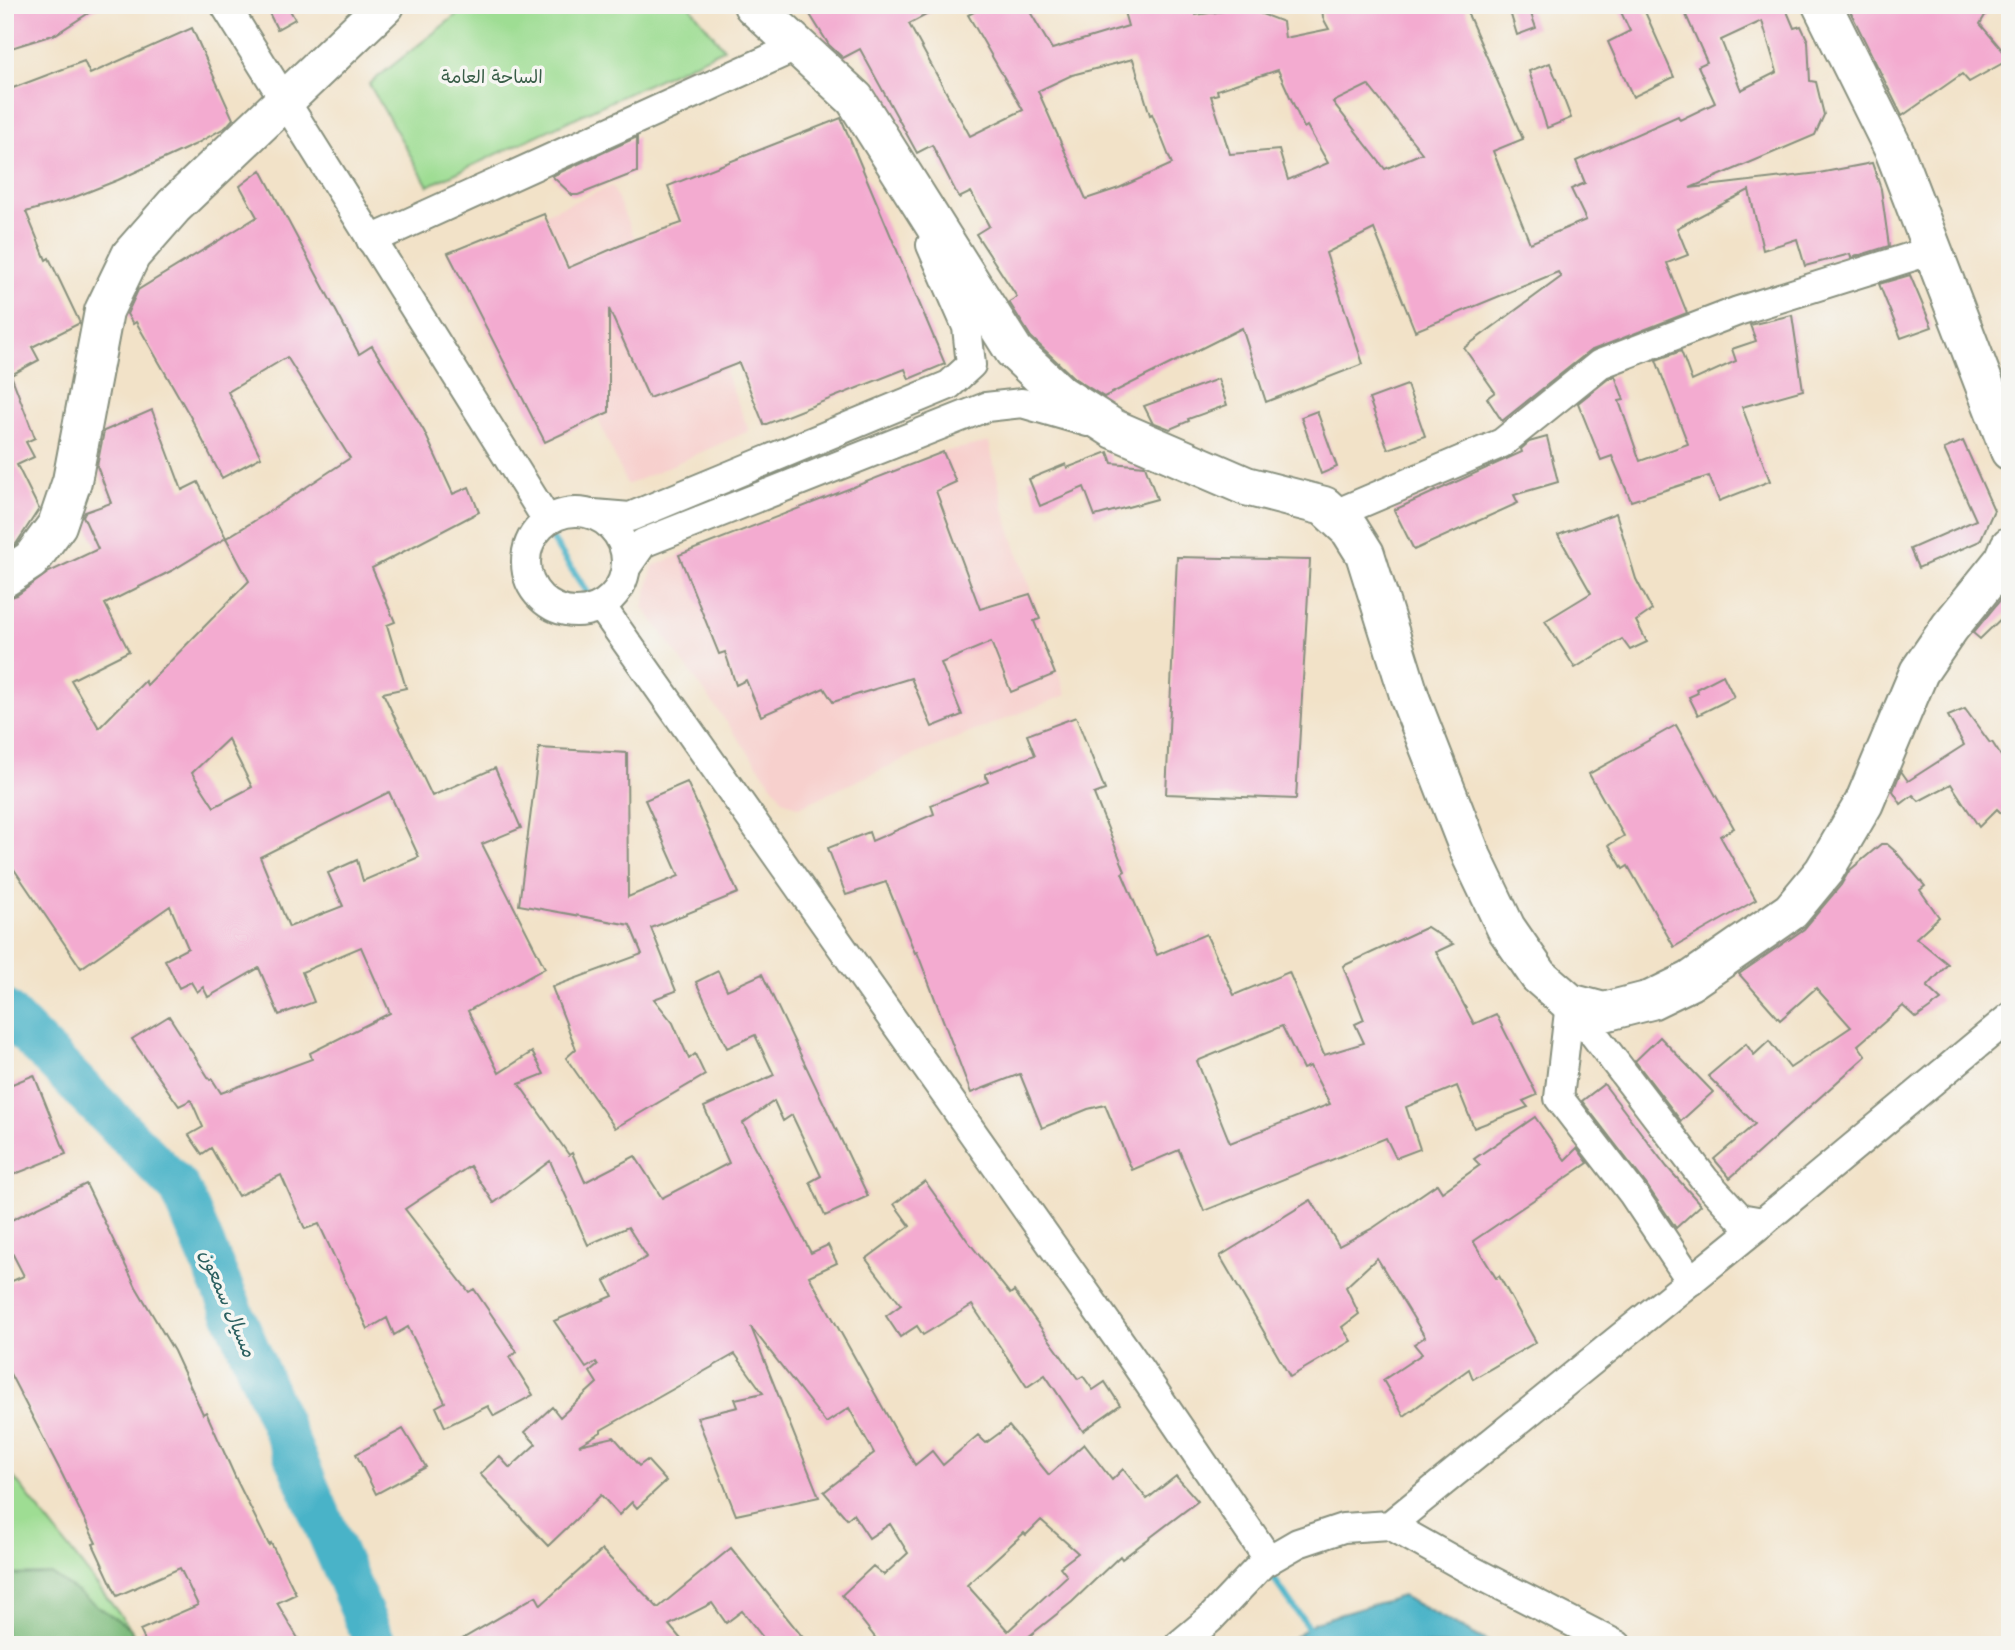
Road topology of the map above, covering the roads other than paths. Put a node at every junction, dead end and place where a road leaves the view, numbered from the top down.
1 (225, 5) edge
2 (385, 5) edge
3 (405, 5) edge
4 (753, 5) edge
5 (1822, 5) edge
6 (798, 47) junction
7 (337, 52) junction
8 (285, 103) junction
9 (891, 156) junction
10 (371, 240) junction
11 (1933, 250) junction
12 (1114, 429) junction
13 (2010, 451) edge
14 (594, 514) junction
15 (1333, 515) junction
16 (547, 520) junction
17 (2010, 546) edge
18 (627, 566) junction
19 (5, 577) edge
20 (601, 606) junction
21 (1570, 1003) junction
22 (2010, 1017) edge
23 (1763, 1222) junction
24 (1690, 1281) junction
25 (1390, 1525) junction
26 (1269, 1560) junction
27 (1179, 1645) edge
28 (1618, 1645) edge

1 - 8 street
2 - 7 main road
3 - 7 main road
4 - 6 main road
5 - 11 main road
6 - 9 main road
6 - 10 street
7 - 8 main road
8 - 10 street
8 - 19 main road
9 - 12 main road
9 - 14 street
10 - 16 street
11 - 13 main road
11 - 15 street
12 - 15 main road
12 - 18 street
14 - 16 street
14 - 18 street
15 - 21 main road
16 - 20 street
17 - 21 main road
18 - 20 street
20 - 26 street
21 - 23 street
21 - 24 street
22 - 23 street
23 - 24 street
24 - 25 street
25 - 26 street
25 - 28 street
26 - 27 street

